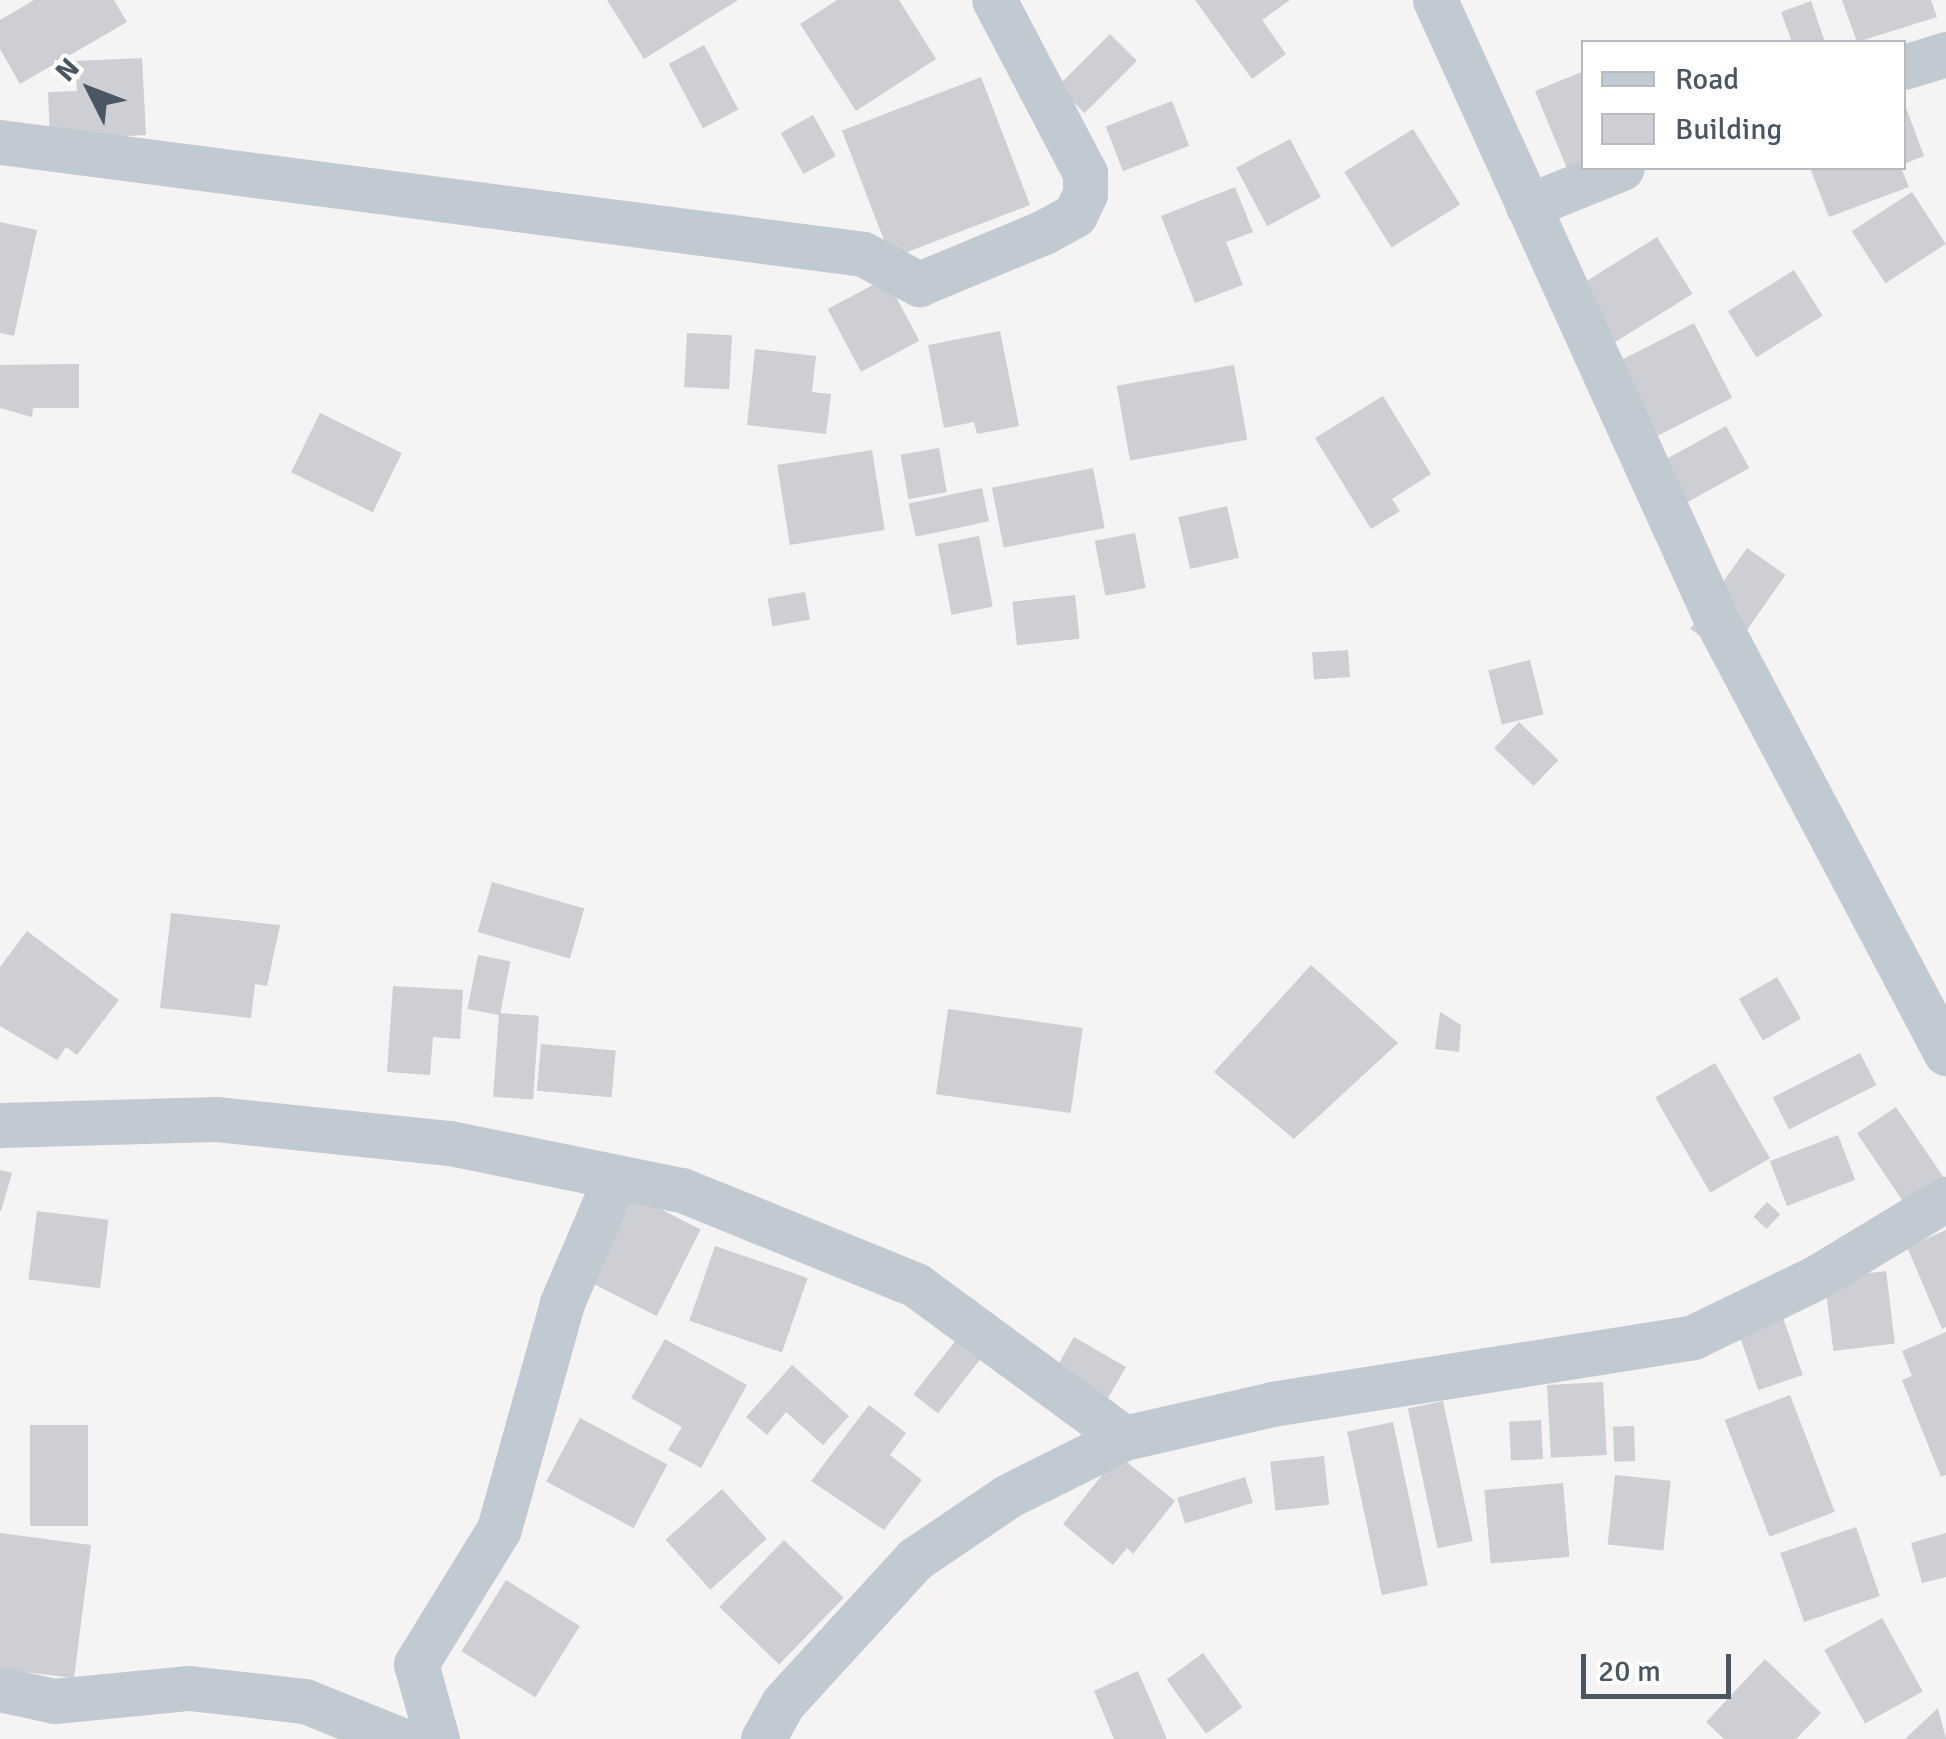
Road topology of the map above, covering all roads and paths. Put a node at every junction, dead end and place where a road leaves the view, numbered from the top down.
1 (994, 0) edge
2 (1434, 0) edge
3 (1946, 54) edge
4 (1906, 66) edge
5 (0, 142) edge
6 (1617, 170) edge
7 (1528, 206) junction
8 (1946, 1053) edge
9 (0, 1125) edge
10 (615, 1179) junction
11 (1946, 1199) edge
12 (1124, 1438) junction
13 (0, 1689) edge
14 (399, 1739) edge
15 (437, 1739) edge
16 (763, 1739) edge

1 - 5 street
2 - 7 street
3 - 4 street
6 - 7 street
7 - 8 street
9 - 10 street
10 - 12 street
10 - 15 street
11 - 12 street
12 - 16 street
13 - 14 street

